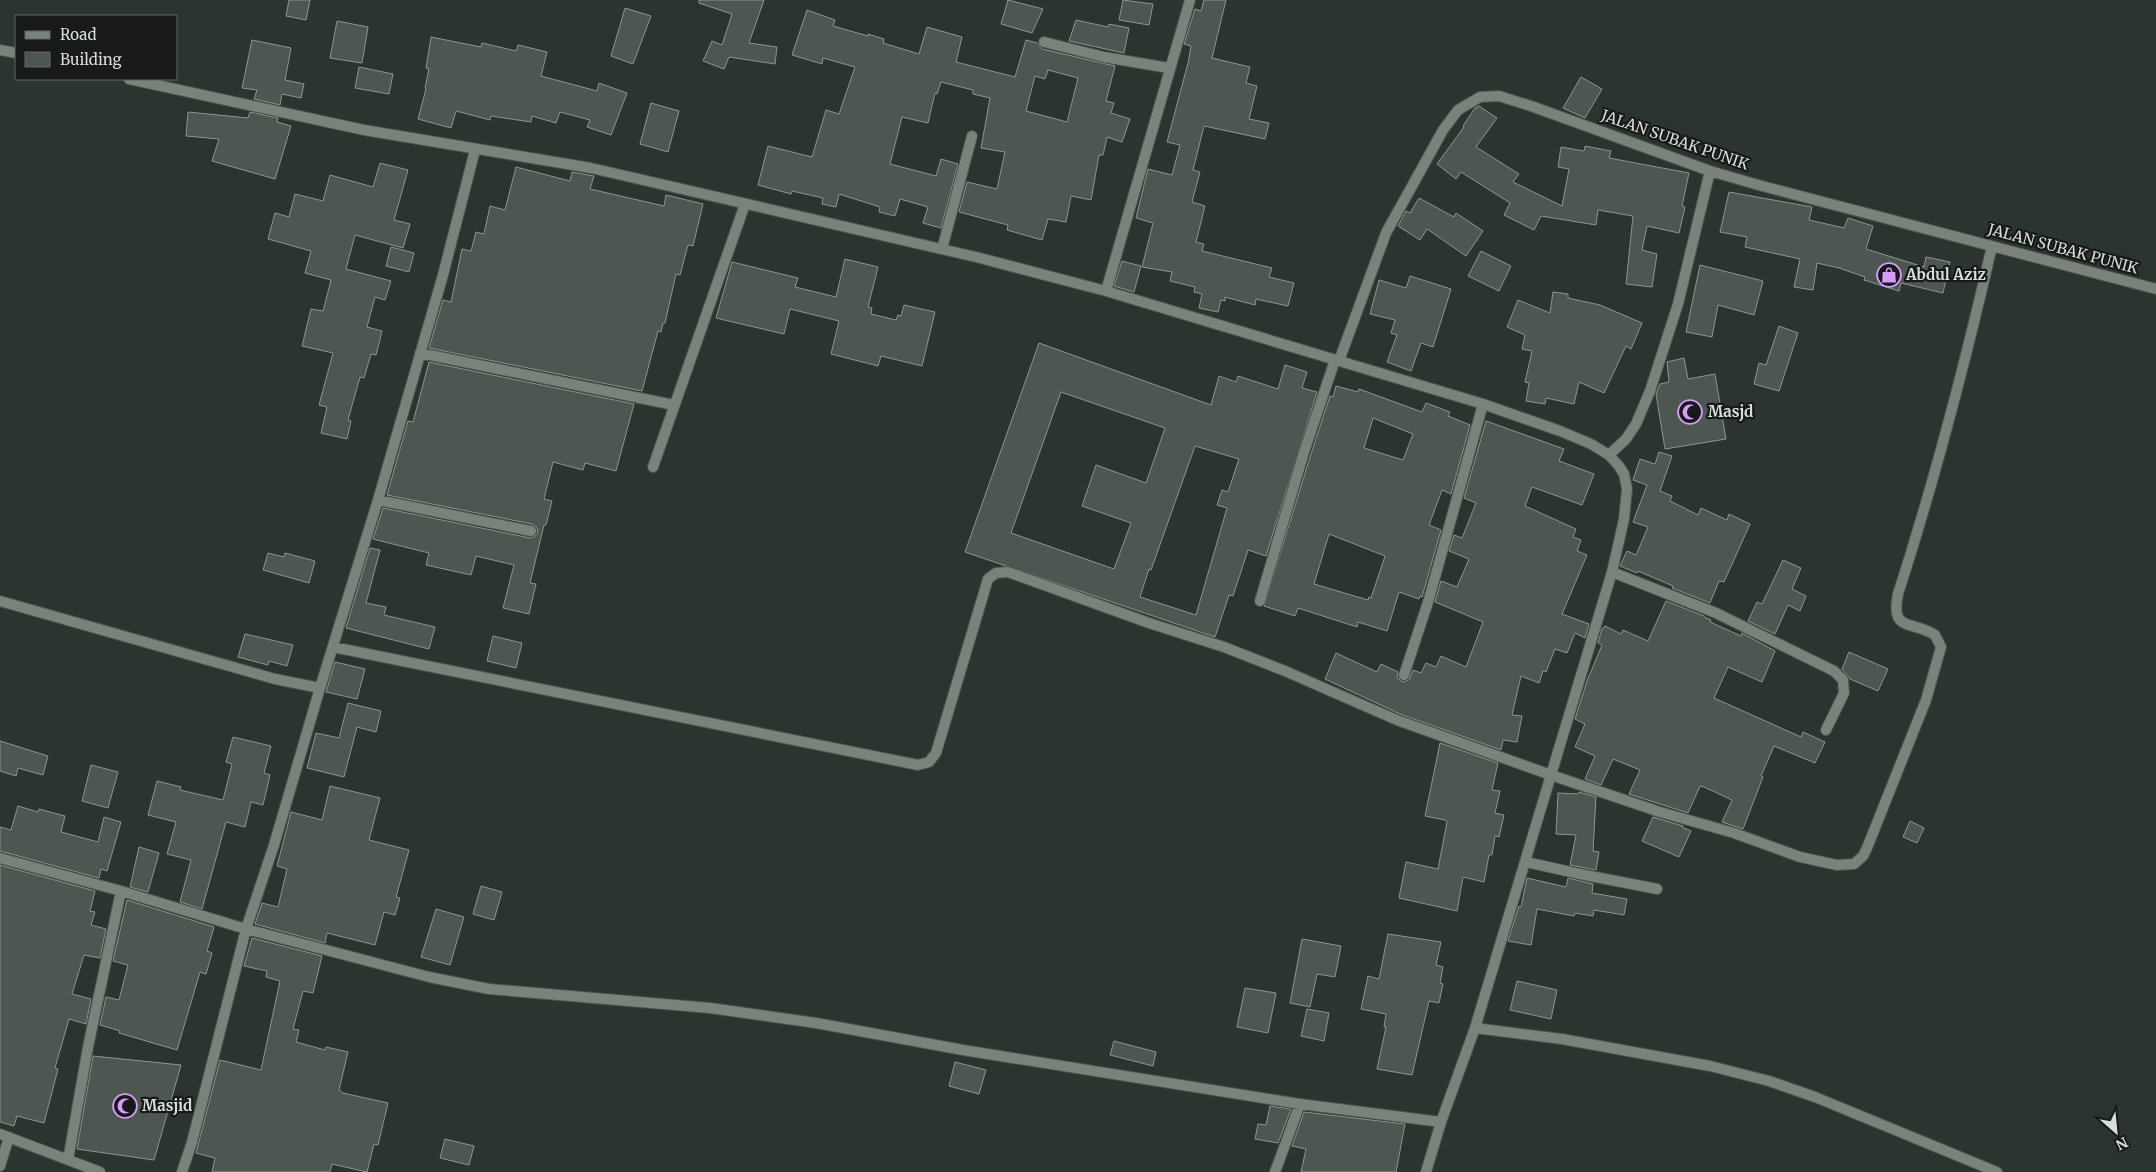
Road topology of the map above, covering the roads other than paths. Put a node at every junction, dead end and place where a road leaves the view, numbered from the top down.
1 (1190, 0) edge
2 (1044, 42) dead end
3 (0, 50) edge
4 (15, 53) edge
5 (1169, 68) junction
6 (134, 80) edge
7 (972, 136) dead end
8 (475, 150) junction
9 (1710, 170) junction
10 (745, 204) junction
11 (1992, 246) junction
12 (942, 249) junction
13 (2156, 289) edge
14 (1106, 291) junction
15 (420, 353) junction
16 (1337, 361) junction
17 (1483, 404) junction
18 (674, 405) junction
19 (1609, 455) junction
20 (653, 468) dead end
21 (378, 500) junction
22 (531, 531) dead end
23 (1612, 572) junction
24 (0, 601) edge
25 (1260, 601) dead end
26 (333, 646) junction
27 (1404, 675) dead end
28 (320, 688) junction
29 (1826, 730) dead end
30 (1551, 775) junction
31 (0, 858) edge
32 (1526, 862) junction
33 (1657, 889) dead end
34 (121, 891) junction
35 (246, 929) junction
36 (1475, 1028) junction
37 (1300, 1104) junction
38 (1441, 1122) junction
39 (5, 1136) edge
40 (68, 1160) junction
41 (0, 1166) edge
42 (100, 1172) edge
43 (182, 1172) edge
44 (1275, 1172) edge
45 (1426, 1172) edge
46 (1996, 1172) edge

1 - 5 street
2 - 5 street
3 - 4 street
5 - 14 street
6 - 8 street
7 - 12 street
8 - 10 street
8 - 15 street
9 - 11 street, JALAN SUBAK PUNIK
9 - 16 street, JALAN SUBAK PUNIK
9 - 19 street
10 - 12 street
10 - 18 street
11 - 13 street, JALAN SUBAK PUNIK
11 - 30 street
12 - 14 street
14 - 16 street
15 - 18 street
15 - 21 street
16 - 17 street
16 - 25 street, JALAN SUBAK PUNIK
17 - 19 street
17 - 27 street
18 - 20 street
19 - 23 street
21 - 22 street
21 - 26 street
23 - 29 street
23 - 30 street
24 - 28 street
26 - 28 street
26 - 30 street
28 - 35 street
30 - 32 street
31 - 34 street
32 - 33 street
32 - 36 street
34 - 35 street
34 - 40 street
35 - 37 street
35 - 43 street
36 - 38 street
36 - 46 street
37 - 38 street
37 - 44 street
38 - 45 street
39 - 40 street
39 - 41 street
40 - 42 street

